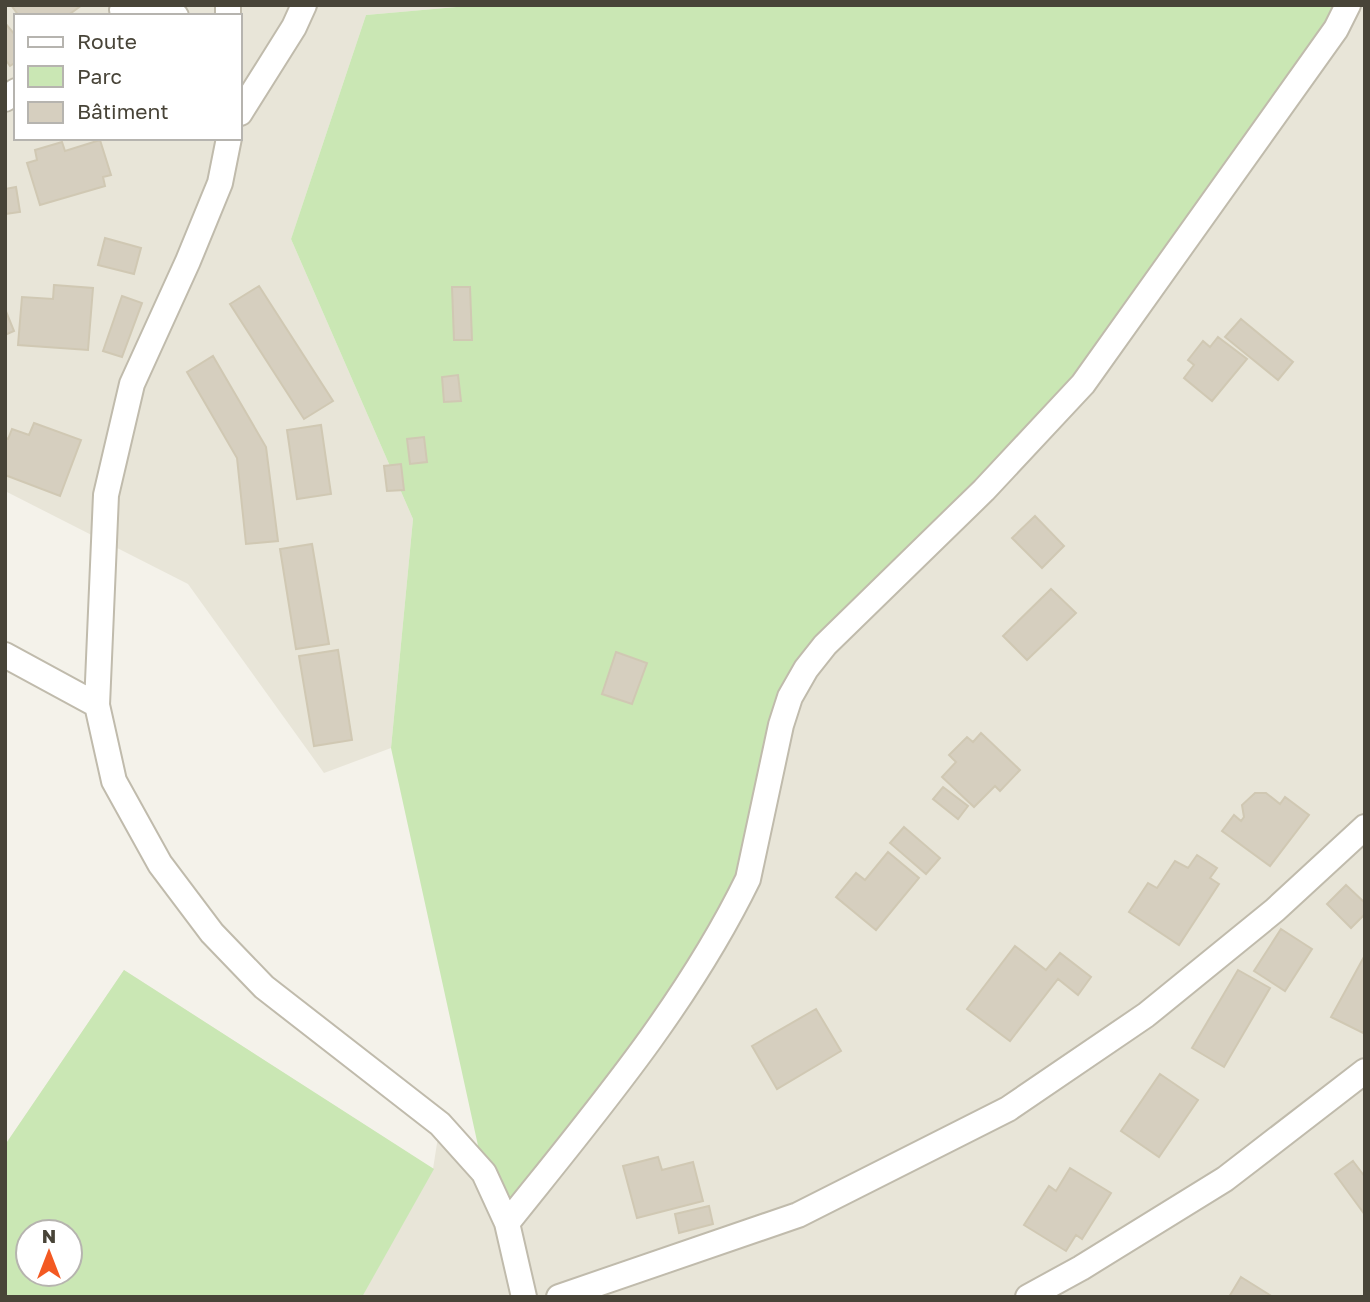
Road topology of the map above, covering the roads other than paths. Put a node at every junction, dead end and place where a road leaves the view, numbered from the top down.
1 (304, 5) edge
2 (1348, 5) edge
3 (122, 10) edge
4 (158, 14) edge
5 (242, 110) edge
6 (229, 140) edge
7 (5, 655) edge
8 (97, 705) junction
9 (1365, 827) edge
10 (1365, 1071) edge
11 (507, 1223) junction
12 (524, 1297) edge
13 (559, 1297) edge
14 (1028, 1297) edge

1 - 5 street
2 - 11 street
3 - 4 street
6 - 8 street
7 - 8 street
8 - 11 street
9 - 13 street
10 - 14 street
11 - 12 street

